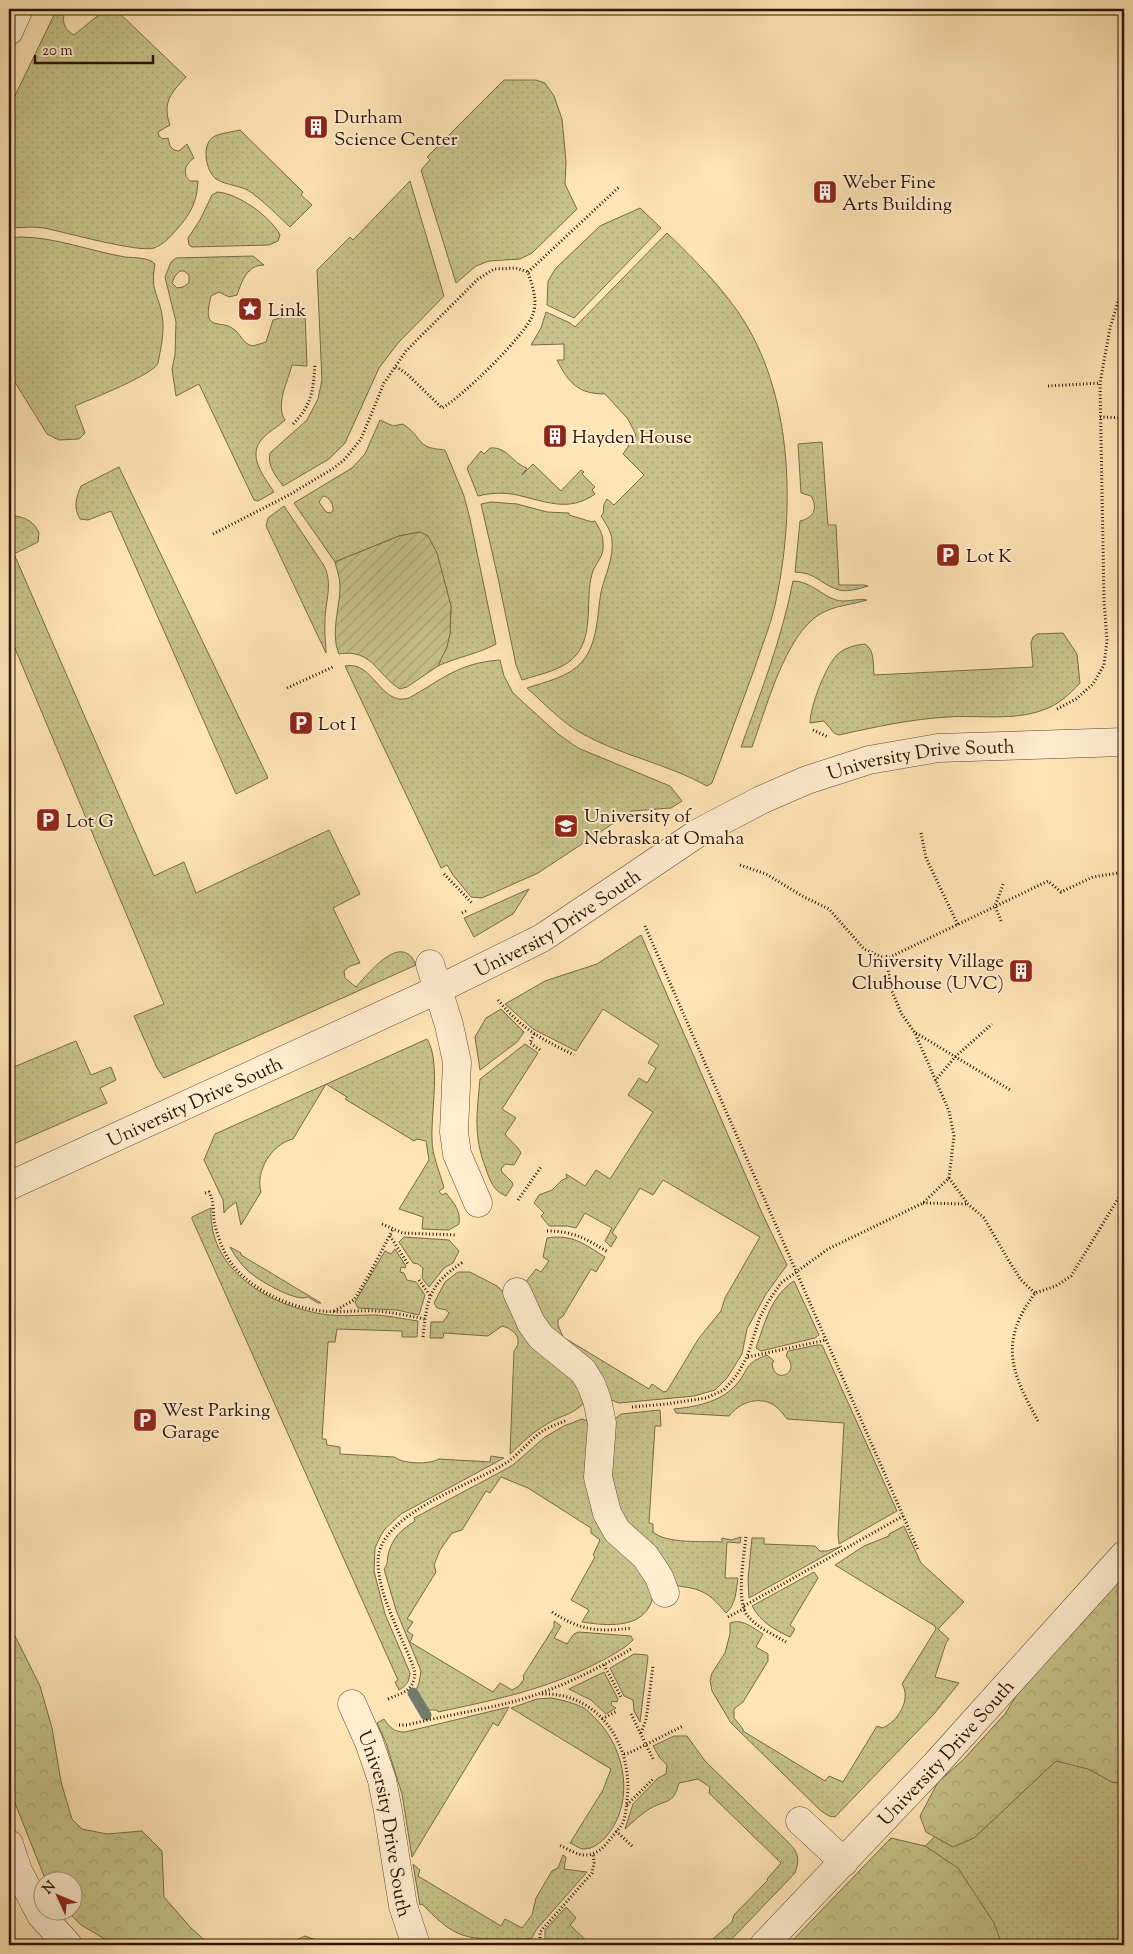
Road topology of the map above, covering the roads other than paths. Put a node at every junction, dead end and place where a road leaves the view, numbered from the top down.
1 (19, 9) edge
2 (9, 31) edge
3 (1124, 742) edge
4 (430, 964) dead end
5 (439, 989) junction
6 (9, 1186) edge
7 (478, 1203) dead end
8 (517, 1292) dead end
9 (1124, 1555) edge
10 (665, 1593) dead end
11 (352, 1704) dead end
12 (800, 1821) dead end
13 (9, 1844) edge
14 (844, 1862) junction
15 (68, 1945) edge
16 (416, 1945) edge
17 (764, 1945) edge

1 - 2 street
3 - 5 street, University Drive South
4 - 5 street
5 - 6 street, University Drive South
5 - 7 street
8 - 10 street
9 - 14 street, University Drive South
11 - 16 street, University Drive South
12 - 14 street
13 - 15 street
14 - 17 street, University Drive South

